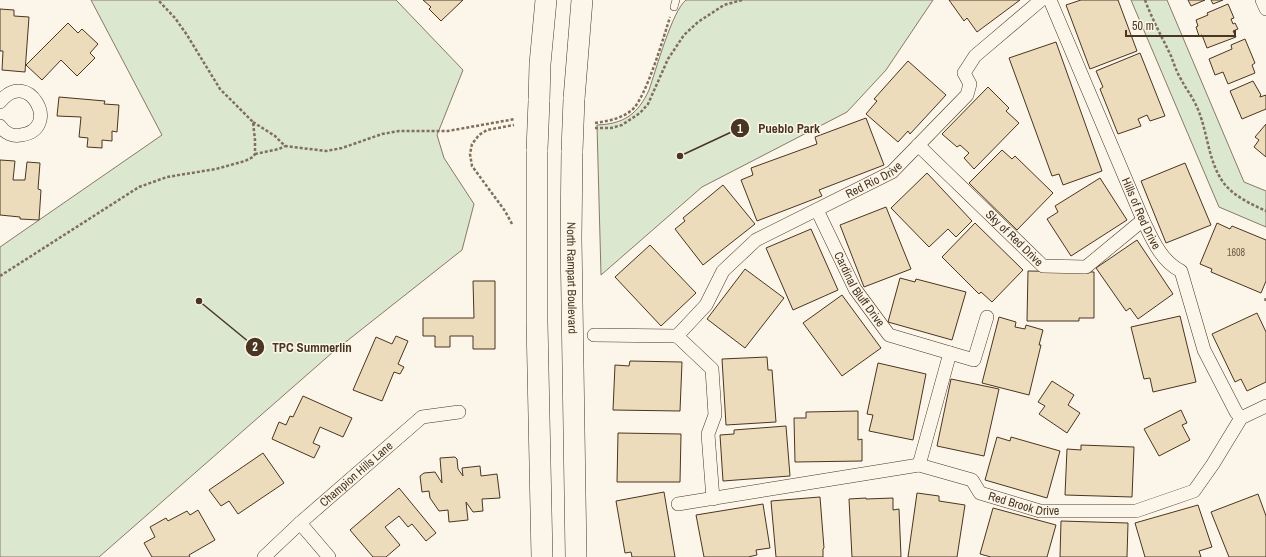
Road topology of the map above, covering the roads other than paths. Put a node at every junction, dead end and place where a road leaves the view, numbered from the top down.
1 (546, 0) edge
2 (582, 0) edge
3 (1041, 0) edge
4 (1050, 0) edge
5 (1262, 0) edge
6 (1266, 9) edge
7 (0, 102) edge
8 (0, 126) edge
9 (918, 144) junction
10 (817, 210) junction
11 (1143, 220) junction
12 (988, 317) dead end
13 (583, 335) junction
14 (677, 336) junction
15 (950, 353) junction
16 (1266, 406) edge
17 (459, 412) dead end
18 (1242, 418) junction
19 (919, 465) junction
20 (713, 499) junction
21 (678, 504) dead end
22 (300, 523) junction
23 (264, 557) edge
24 (329, 557) edge
25 (542, 557) edge
26 (576, 557) edge

1 - 25 main road, bridge
2 - 13 main road, North Rampart Boulevard, bridge
3 - 9 street, Red Rio Drive
4 - 11 street, Hills of Red Drive
5 - 6 street
7 - 8 street
9 - 10 street, Red Rio Drive
9 - 11 street, Sky of Red Drive
10 - 14 street, Red Rio Drive
10 - 15 street, Cardinal Bluff Drive
11 - 18 street, Hills of Red Drive
12 - 15 street, Cardinal Bluff Drive
13 - 14 street
13 - 26 main road, North Rampart Boulevard
14 - 20 street
15 - 19 street
16 - 18 street
17 - 22 street, Champion Hills Lane
18 - 19 street, Red Brook Drive
19 - 20 street, Red Brook Drive
20 - 21 street, Red Brook Drive
22 - 23 street, Champion Hills Lane
22 - 24 street

